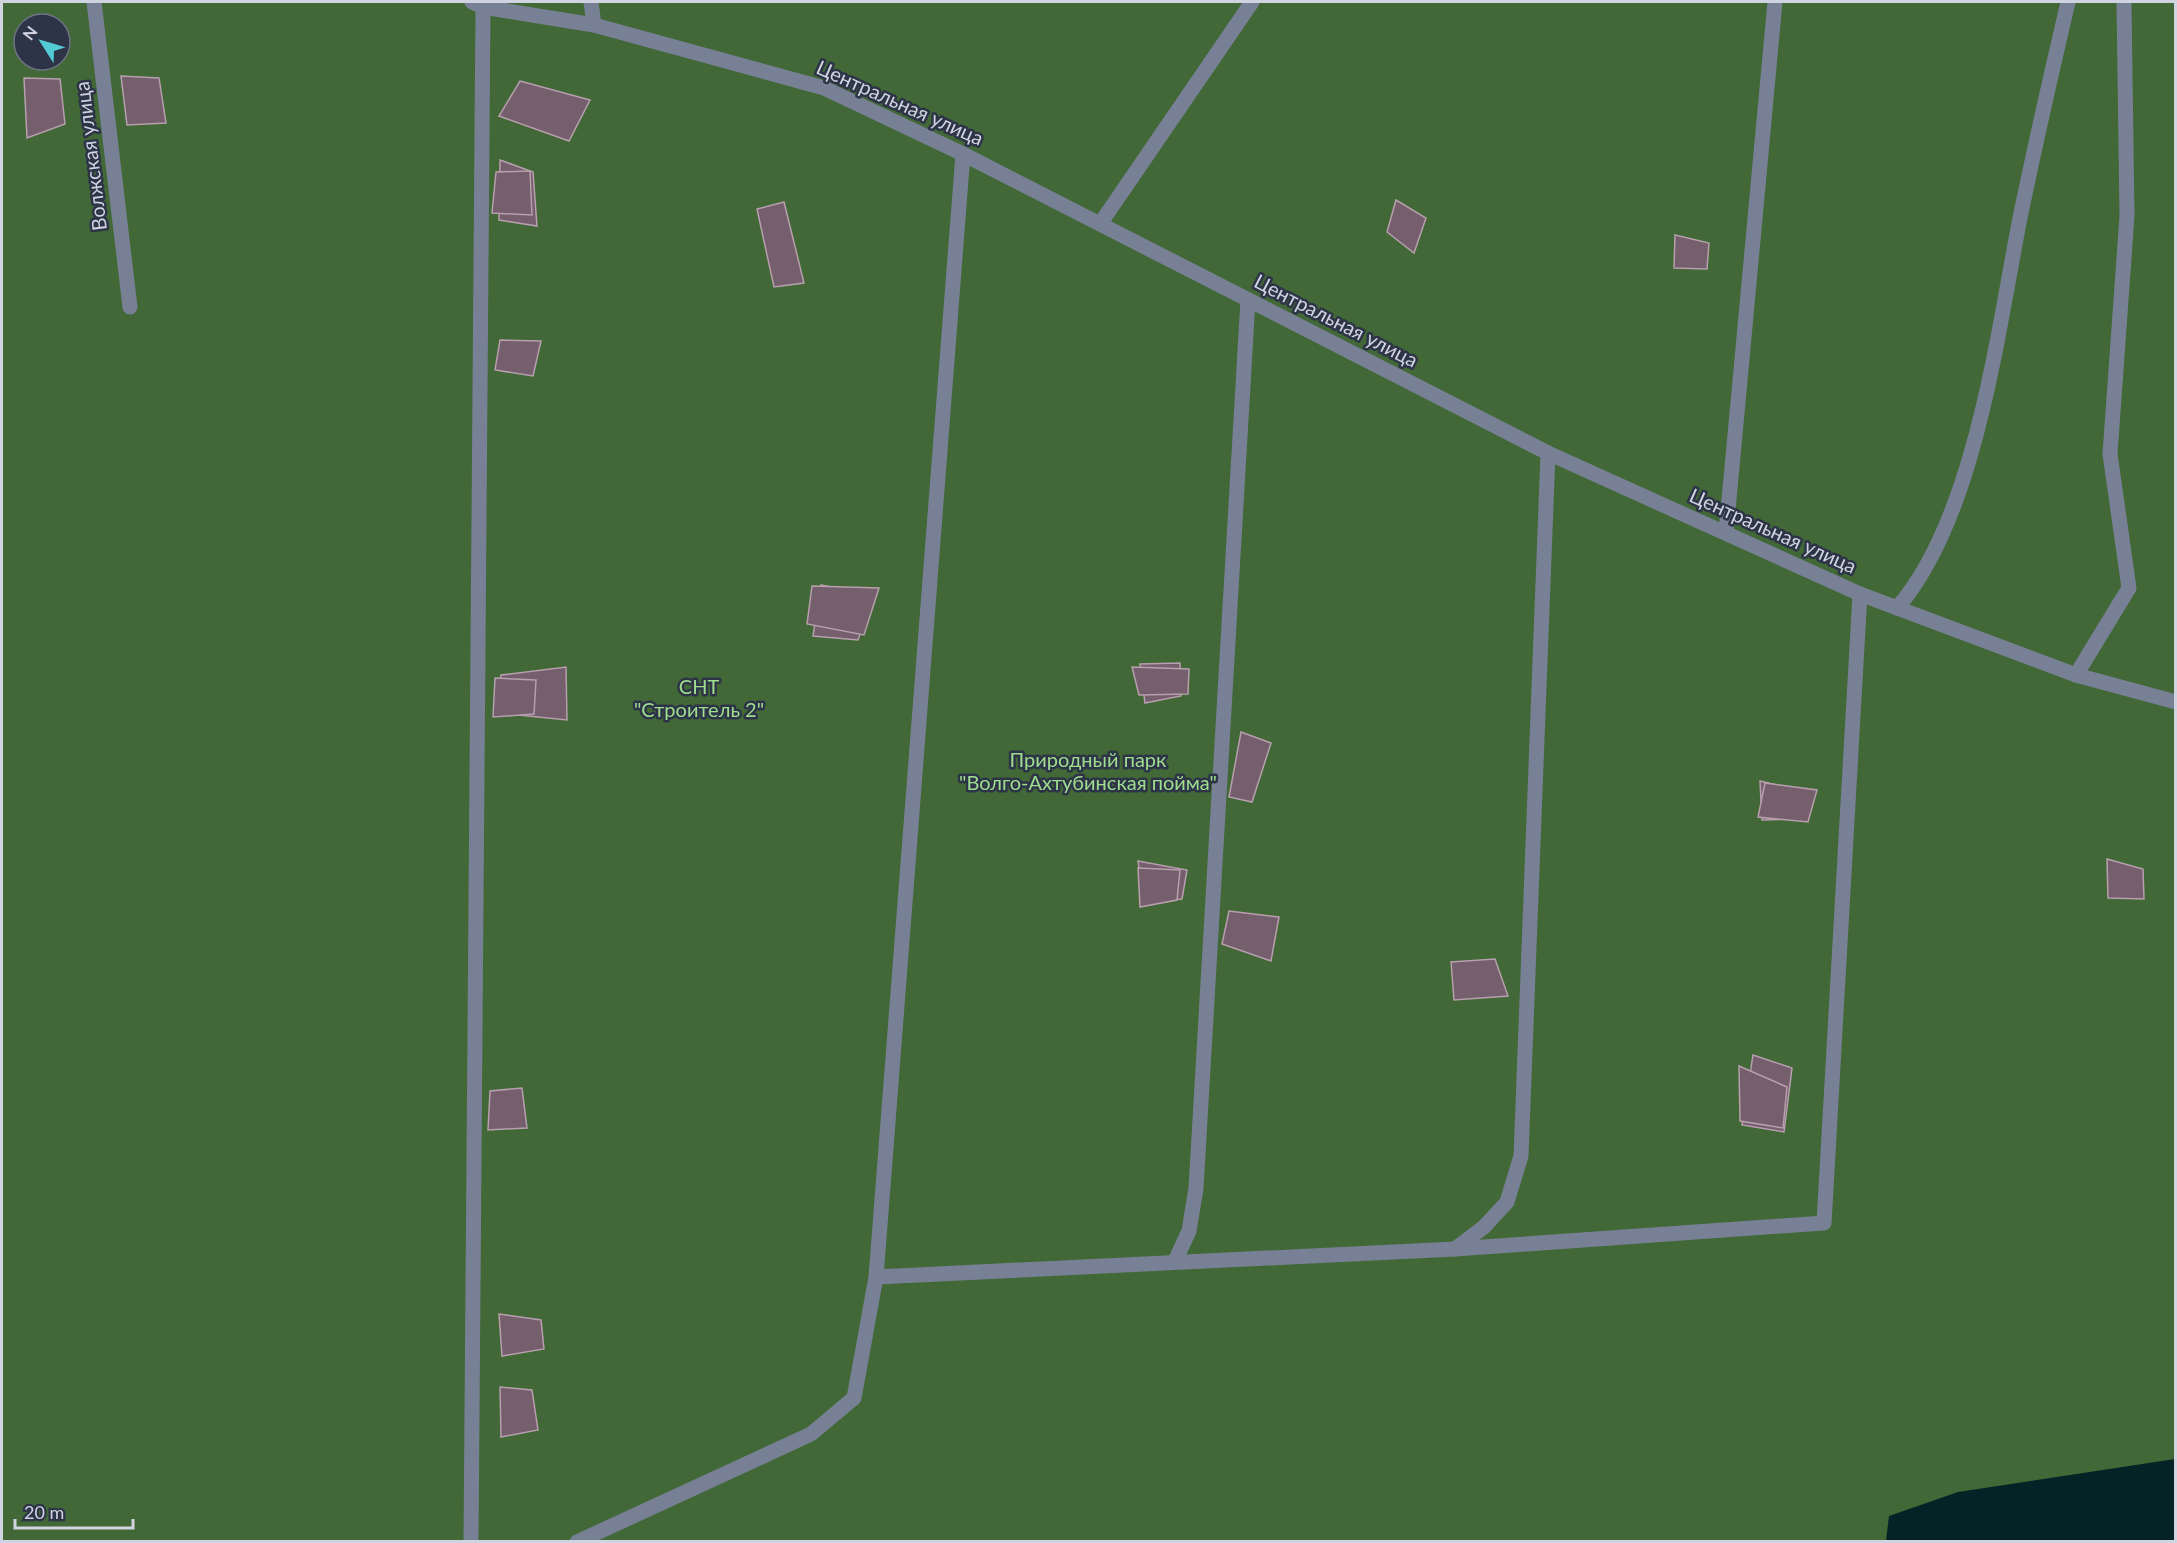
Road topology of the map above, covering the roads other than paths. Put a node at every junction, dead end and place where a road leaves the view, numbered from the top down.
1 (94, 2) edge
2 (591, 2) edge
3 (1252, 2) edge
4 (1774, 2) edge
5 (2068, 2) edge
6 (2124, 2) edge
7 (478, 4) edge
8 (594, 25) junction
9 (963, 153) junction
10 (1100, 224) junction
11 (1248, 300) junction
12 (130, 307) dead end
13 (1548, 453) junction
14 (1726, 532) junction
15 (1860, 594) junction
16 (1897, 608) junction
17 (2076, 675) junction
18 (2175, 702) edge
19 (1455, 1248) junction
20 (1175, 1261) junction
21 (876, 1277) junction
22 (471, 1542) edge
23 (577, 1542) edge

1 - 12 street, Волжская улица
2 - 8 street
3 - 10 street
4 - 14 street
5 - 16 street
6 - 17 street
7 - 8 street, Центральная улица
7 - 22 street
8 - 9 street, Центральная улица
9 - 10 street, Центральная улица
9 - 21 street
10 - 11 street, Центральная улица
11 - 13 street, Центральная улица
11 - 20 street
13 - 14 street, Центральная улица
13 - 19 street
14 - 15 street, Центральная улица
15 - 16 street, Центральная улица
15 - 19 street
16 - 17 street, Центральная улица
17 - 18 street, Центральная улица
19 - 20 street
20 - 21 street
21 - 23 street

